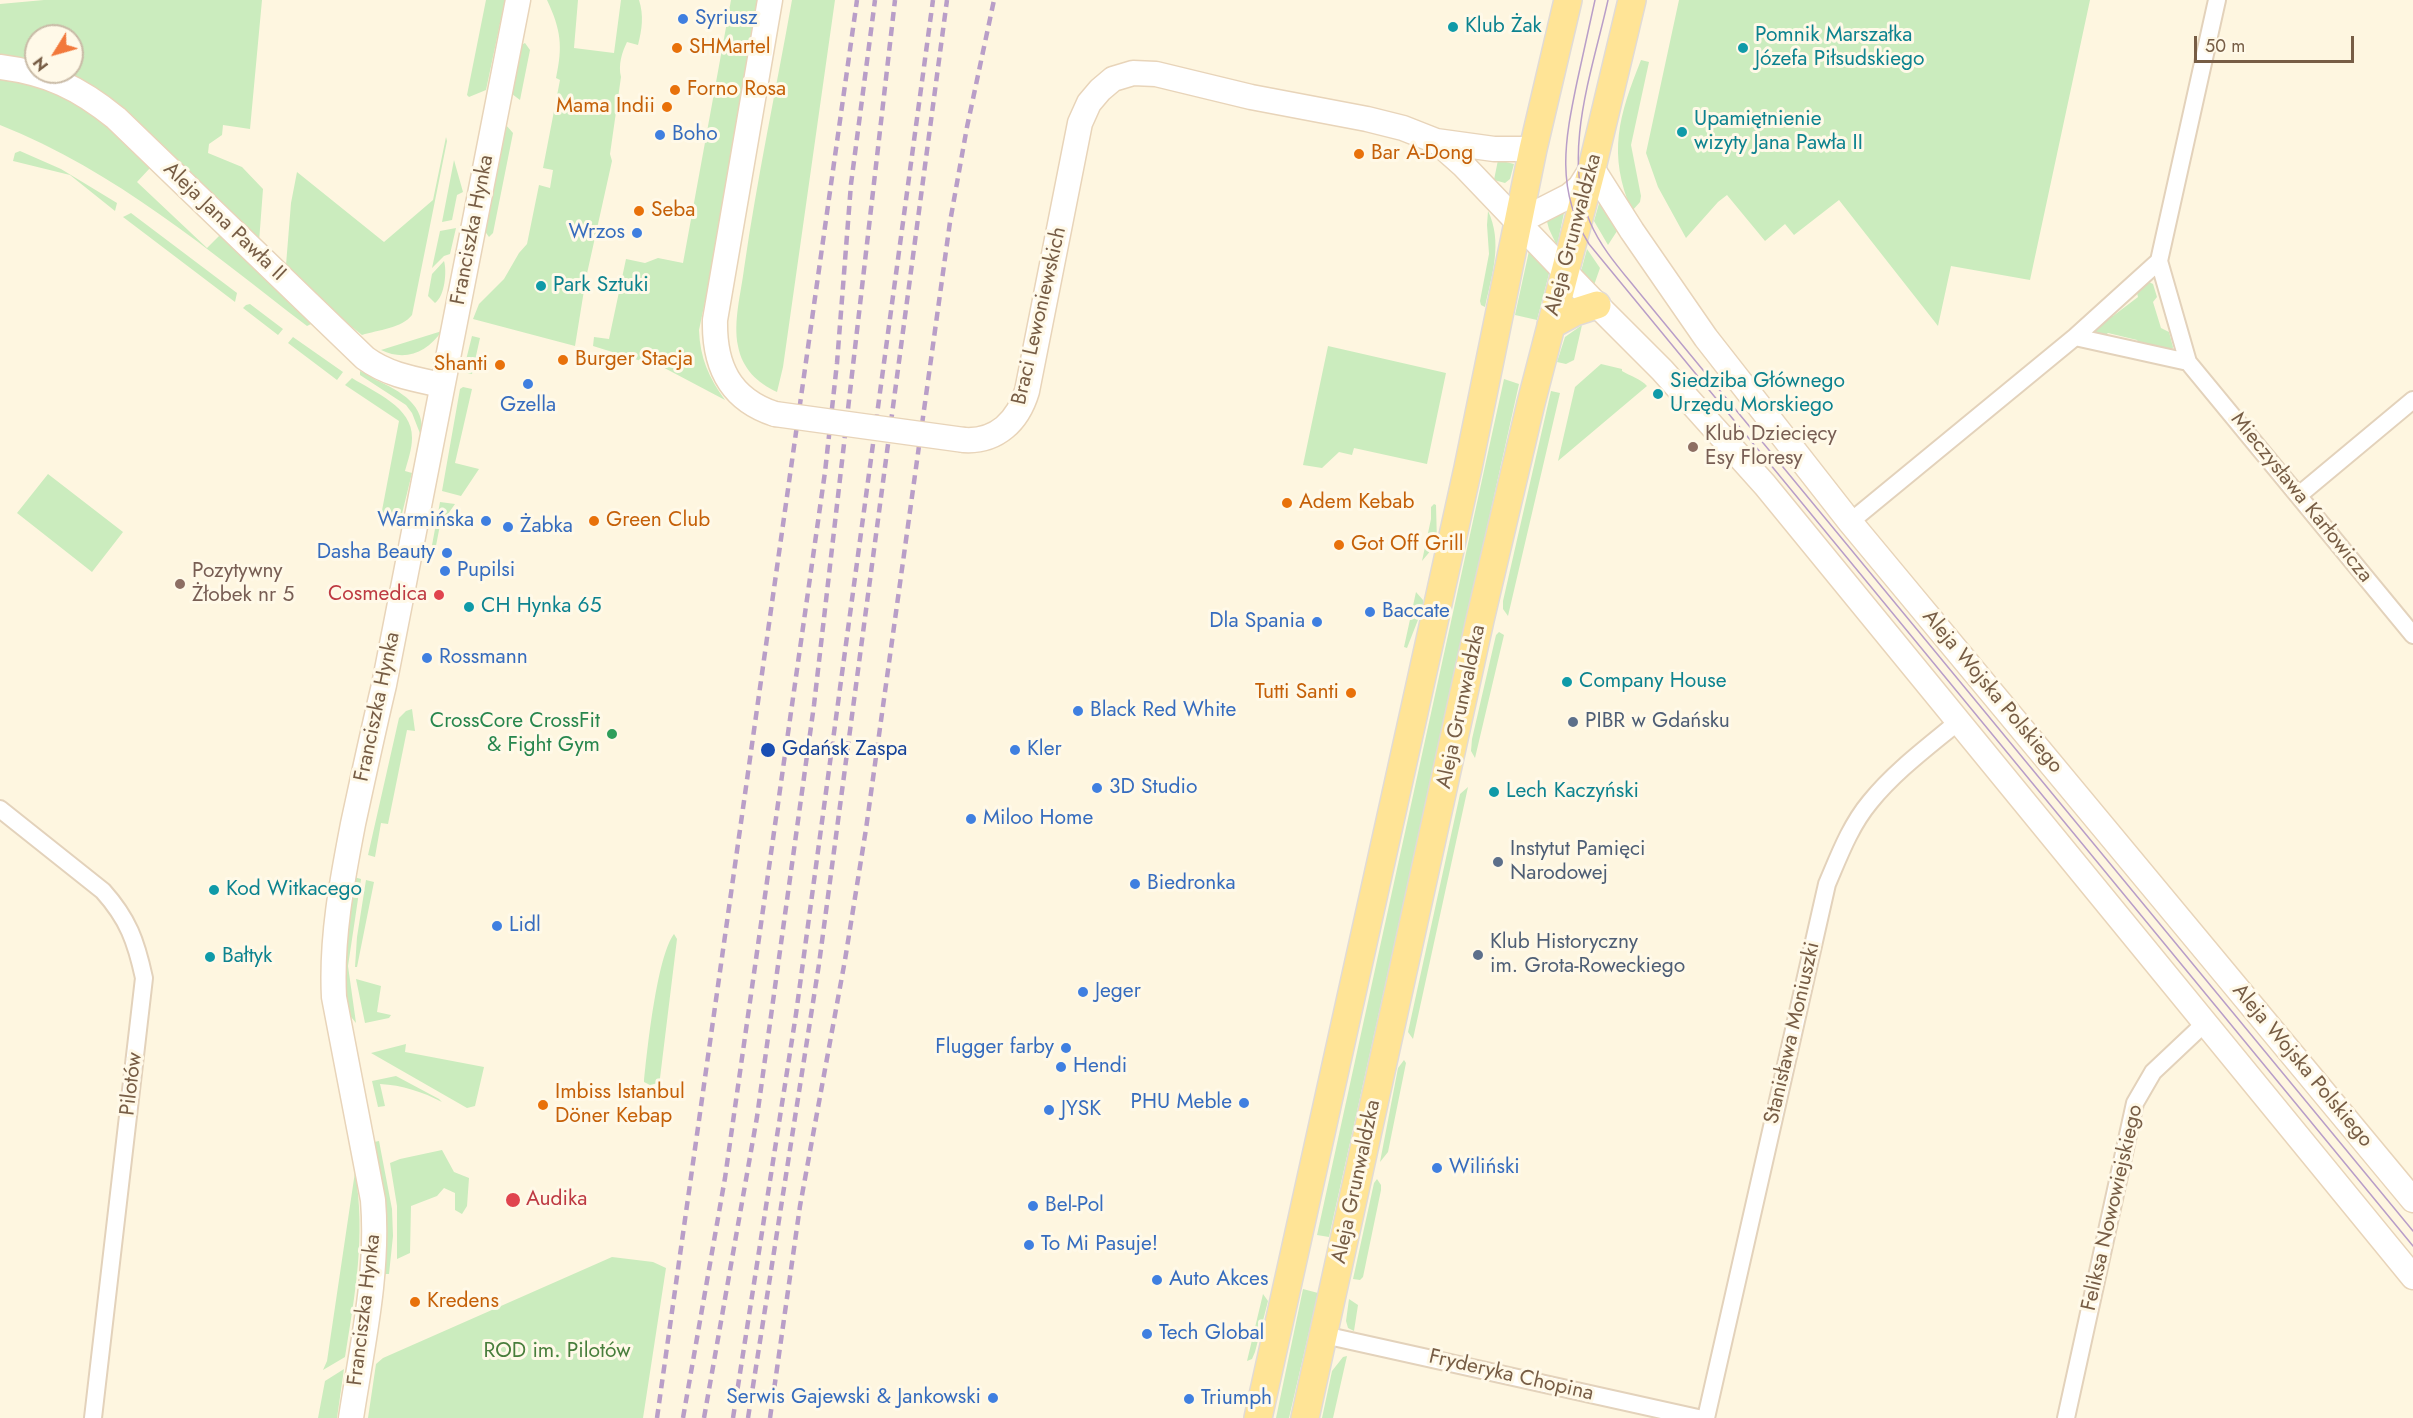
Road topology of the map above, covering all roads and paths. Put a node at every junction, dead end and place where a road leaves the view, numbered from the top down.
1 (518, 0) edge
2 (770, 0) edge
3 (1568, 0) edge
4 (1632, 0) edge
5 (2217, 0) edge
6 (0, 67) edge
7 (1436, 141) junction
8 (1533, 148) junction
9 (1592, 168) junction
10 (1518, 222) junction
11 (2159, 261) junction
12 (1564, 271) junction
13 (1597, 305) junction
14 (1551, 325) junction
15 (2075, 337) junction
16 (2188, 362) junction
17 (442, 385) junction
18 (2413, 400) edge
19 (2299, 495) junction
20 (1850, 522) junction
21 (2413, 635) edge
22 (1959, 721) junction
23 (0, 809) edge
24 (2205, 1023) junction
25 (2413, 1200) edge
26 (2413, 1277) edge
27 (1324, 1335) junction
28 (93, 1418) edge
29 (351, 1418) edge
30 (1258, 1418) edge
31 (1305, 1418) edge
32 (1698, 1418) edge
33 (1706, 1418) edge
34 (2066, 1418) edge

1 - 17 street, Franciszka Hynka
2 - 7 street, Braci Lewoniewskich, bridge
3 - 8 main road
4 - 9 main road, Aleja Grunwaldzka
5 - 11 street, Mieczysława Karłowicza
6 - 17 street, Aleja Jana Pawła II
7 - 8 street, Braci Lewoniewskich
7 - 10 street, Braci Lewoniewskich
8 - 10 main road
9 - 10 street
9 - 12 main road, Aleja Grunwaldzka
9 - 20 street, Aleja Wojska Polskiego
10 - 12 street, Braci Lewoniewskich
10 - 30 main road
11 - 15 street
11 - 16 street, Mieczysława Karłowicza
12 - 13 street, Aleja Wojska Polskiego
12 - 14 main road, Aleja Grunwaldzka
13 - 14 main road
13 - 22 street, Aleja Wojska Polskiego
14 - 27 main road, Aleja Grunwaldzka
15 - 16 street
15 - 20 street
16 - 19 street, Mieczysława Karłowicza
17 - 29 street, Franciszka Hynka
18 - 19 street
19 - 21 street, Mieczysława Karłowicza
20 - 25 street, Aleja Wojska Polskiego
22 - 24 street, Aleja Wojska Polskiego
22 - 33 street, Stanisława Moniuszki
23 - 28 street, Pilotów
24 - 26 street, Aleja Wojska Polskiego
24 - 34 street, Feliksa Nowowiejskiego
27 - 31 main road, Aleja Grunwaldzka
27 - 32 street, Fryderyka Chopina

